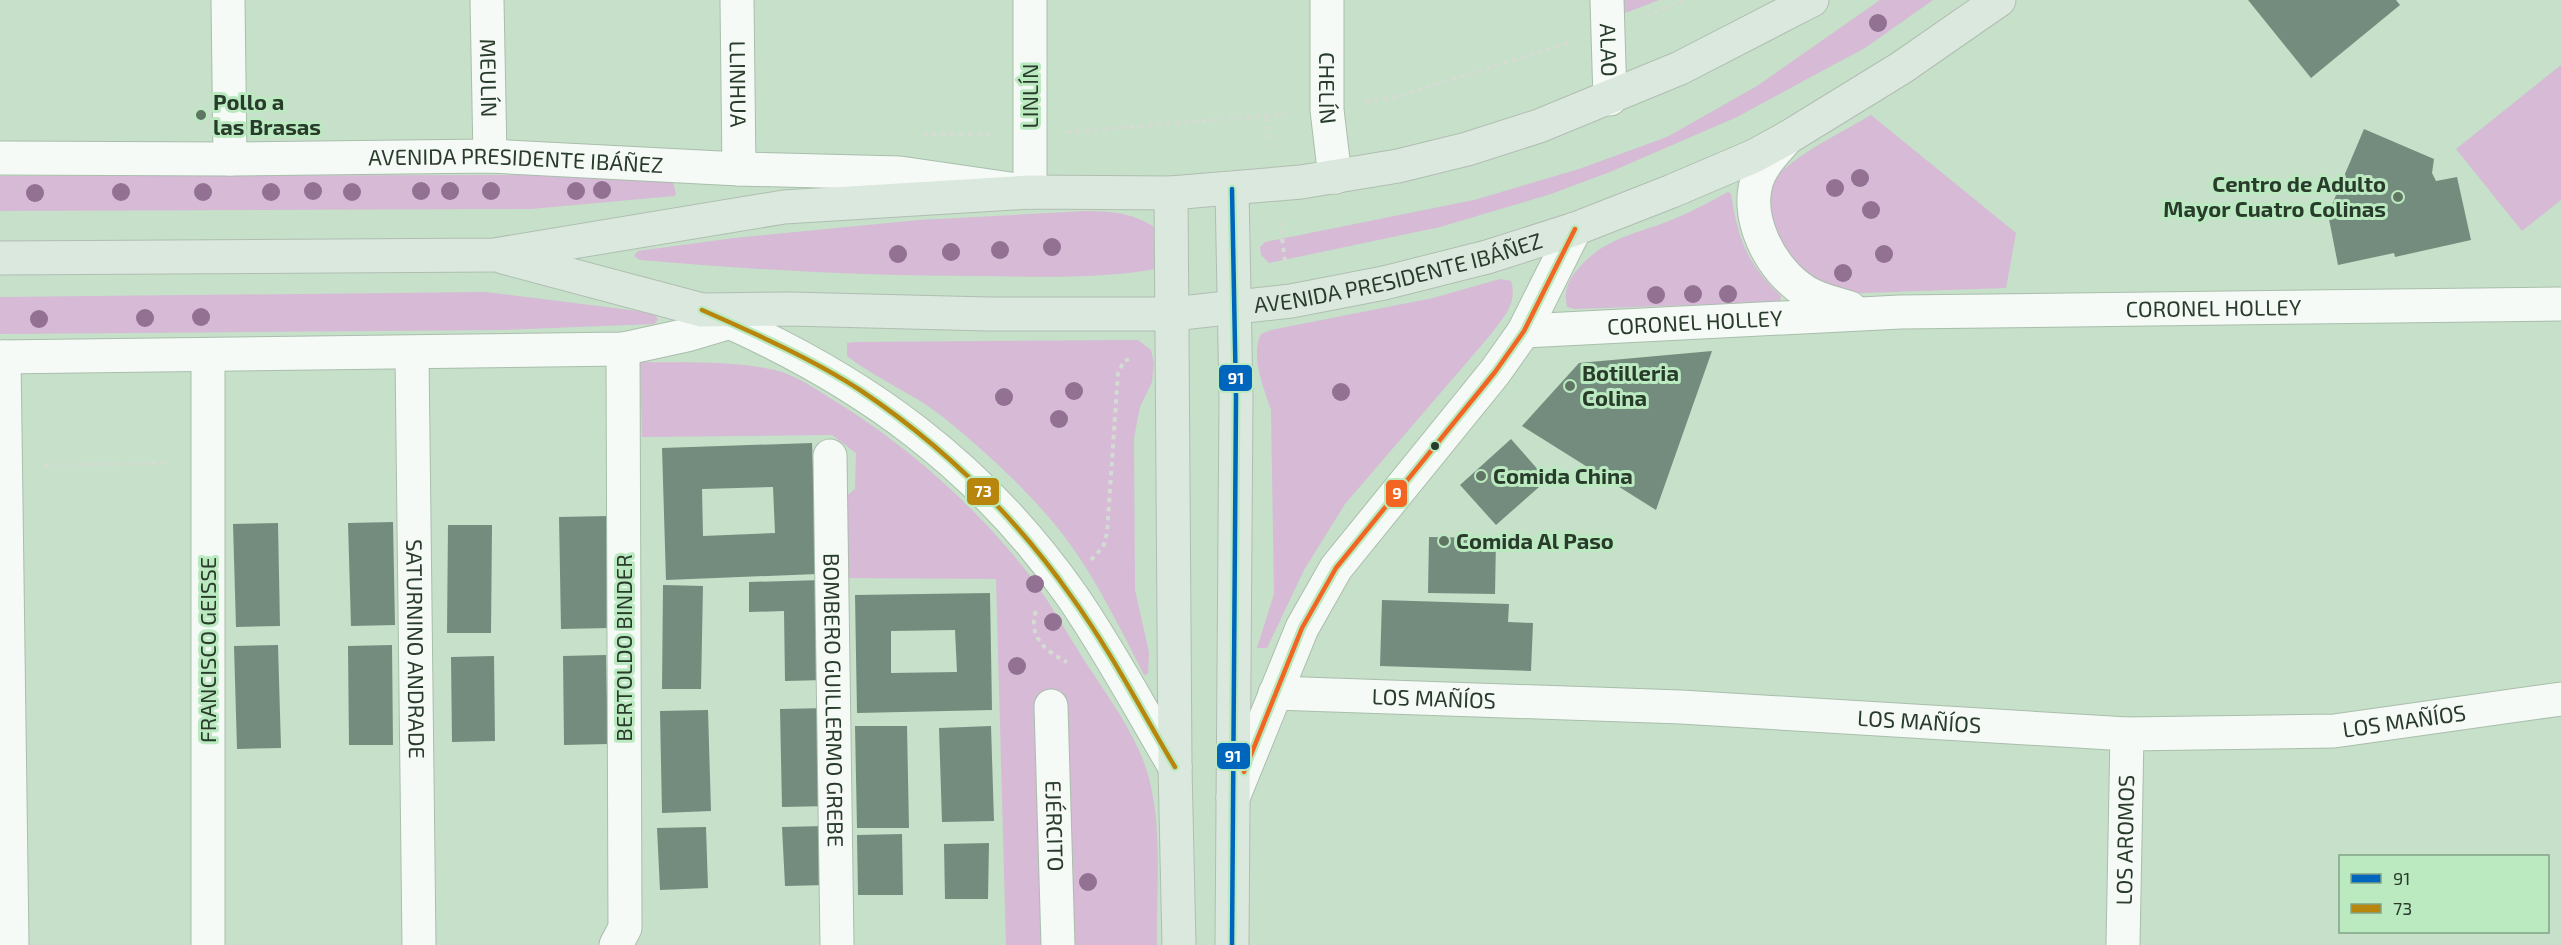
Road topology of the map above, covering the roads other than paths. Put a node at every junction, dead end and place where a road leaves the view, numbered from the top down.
1 (228, 0) edge
2 (487, 0) edge
3 (737, 0) edge
4 (1029, 0) edge
5 (1327, 0) edge
6 (1812, 0) edge
7 (1999, 0) edge
8 (1607, 15) edge
9 (1610, 99) junction
10 (1787, 138) junction
11 (490, 156) junction
12 (0, 158) edge
13 (230, 159) junction
14 (739, 169) junction
15 (1335, 177) junction
16 (1232, 189) junction
17 (1030, 192) junction
18 (1171, 193) junction
19 (1575, 229) junction
20 (494, 255) junction
21 (0, 258) edge
22 (2561, 304) edge
23 (1235, 308) junction
24 (1866, 313) junction
25 (1172, 314) junction
26 (716, 317) junction
27 (1524, 331) junction
28 (623, 350) junction
29 (412, 353) junction
30 (208, 355) junction
31 (2, 357) edge
32 (830, 456) dead end
33 (1275, 693) junction
34 (2561, 699) edge
35 (1051, 706) dead end
36 (2127, 734) junction
37 (1175, 767) junction
38 (1232, 802) junction
39 (12, 945) edge
40 (208, 945) edge
41 (419, 945) edge
42 (616, 945) edge
43 (837, 945) edge
44 (1058, 945) edge
45 (1179, 945) edge
46 (1232, 945) edge
47 (2123, 945) edge

1 - 13 street
2 - 11 street, MEULÍN
3 - 14 street, LLINHUA
4 - 17 street, LINLÍN
5 - 15 street, CHELÍN
6 - 9 main road, AVENIDA PRESIDENTE IBÁÑEZ
7 - 10 main road, AVENIDA PRESIDENTE IBÁÑEZ
8 - 9 street, ALAO
9 - 15 main road, AVENIDA PRESIDENTE IBÁÑEZ
10 - 19 main road, AVENIDA PRESIDENTE IBÁÑEZ
10 - 24 street, CORONEL HOLLEY
11 - 13 street, AVENIDA PRESIDENTE IBÁÑEZ
11 - 14 street, AVENIDA PRESIDENTE IBÁÑEZ
12 - 13 street, AVENIDA PRESIDENTE IBÁÑEZ
14 - 17 street, AVENIDA PRESIDENTE IBÁÑEZ
15 - 16 main road, AVENIDA PRESIDENTE IBÁÑEZ
16 - 18 main road, AVENIDA PRESIDENTE IBÁÑEZ
16 - 23 main road
17 - 18 main road, AVENIDA PRESIDENTE IBÁÑEZ
17 - 20 main road, AVENIDA PRESIDENTE IBÁÑEZ
18 - 25 main road
19 - 23 main road, AVENIDA PRESIDENTE IBÁÑEZ
19 - 27 street
20 - 21 main road, AVENIDA PRESIDENTE IBÁÑEZ
20 - 26 main road, AVENIDA PRESIDENTE IBÁÑEZ
22 - 24 street, CORONEL HOLLEY
23 - 25 main road, AVENIDA PRESIDENTE IBÁÑEZ
23 - 38 main road
24 - 27 street, CORONEL HOLLEY
25 - 26 main road, AVENIDA PRESIDENTE IBÁÑEZ
25 - 37 main road
26 - 28 street, AVENIDA PRESIDENTE IBÁÑEZ
26 - 37 street
27 - 33 street
28 - 29 street, AVENIDA PRESIDENTE IBÁÑEZ
28 - 42 street, BERTOLDO BINDER
29 - 30 street, AVENIDA PRESIDENTE IBÁÑEZ
29 - 41 street, SATURNINO ANDRADE
30 - 31 street, AVENIDA PRESIDENTE IBÁÑEZ
30 - 40 street, FRANCISCO GEISSE
31 - 39 street
32 - 43 street, BOMBERO GUILLERMO GREBE
33 - 36 street, LOS MAÑÍOS
33 - 38 street
34 - 36 street, LOS MAÑÍOS
35 - 44 street, EJÉRCITO
36 - 47 street, LOS AROMOS
37 - 45 main road
38 - 46 main road

